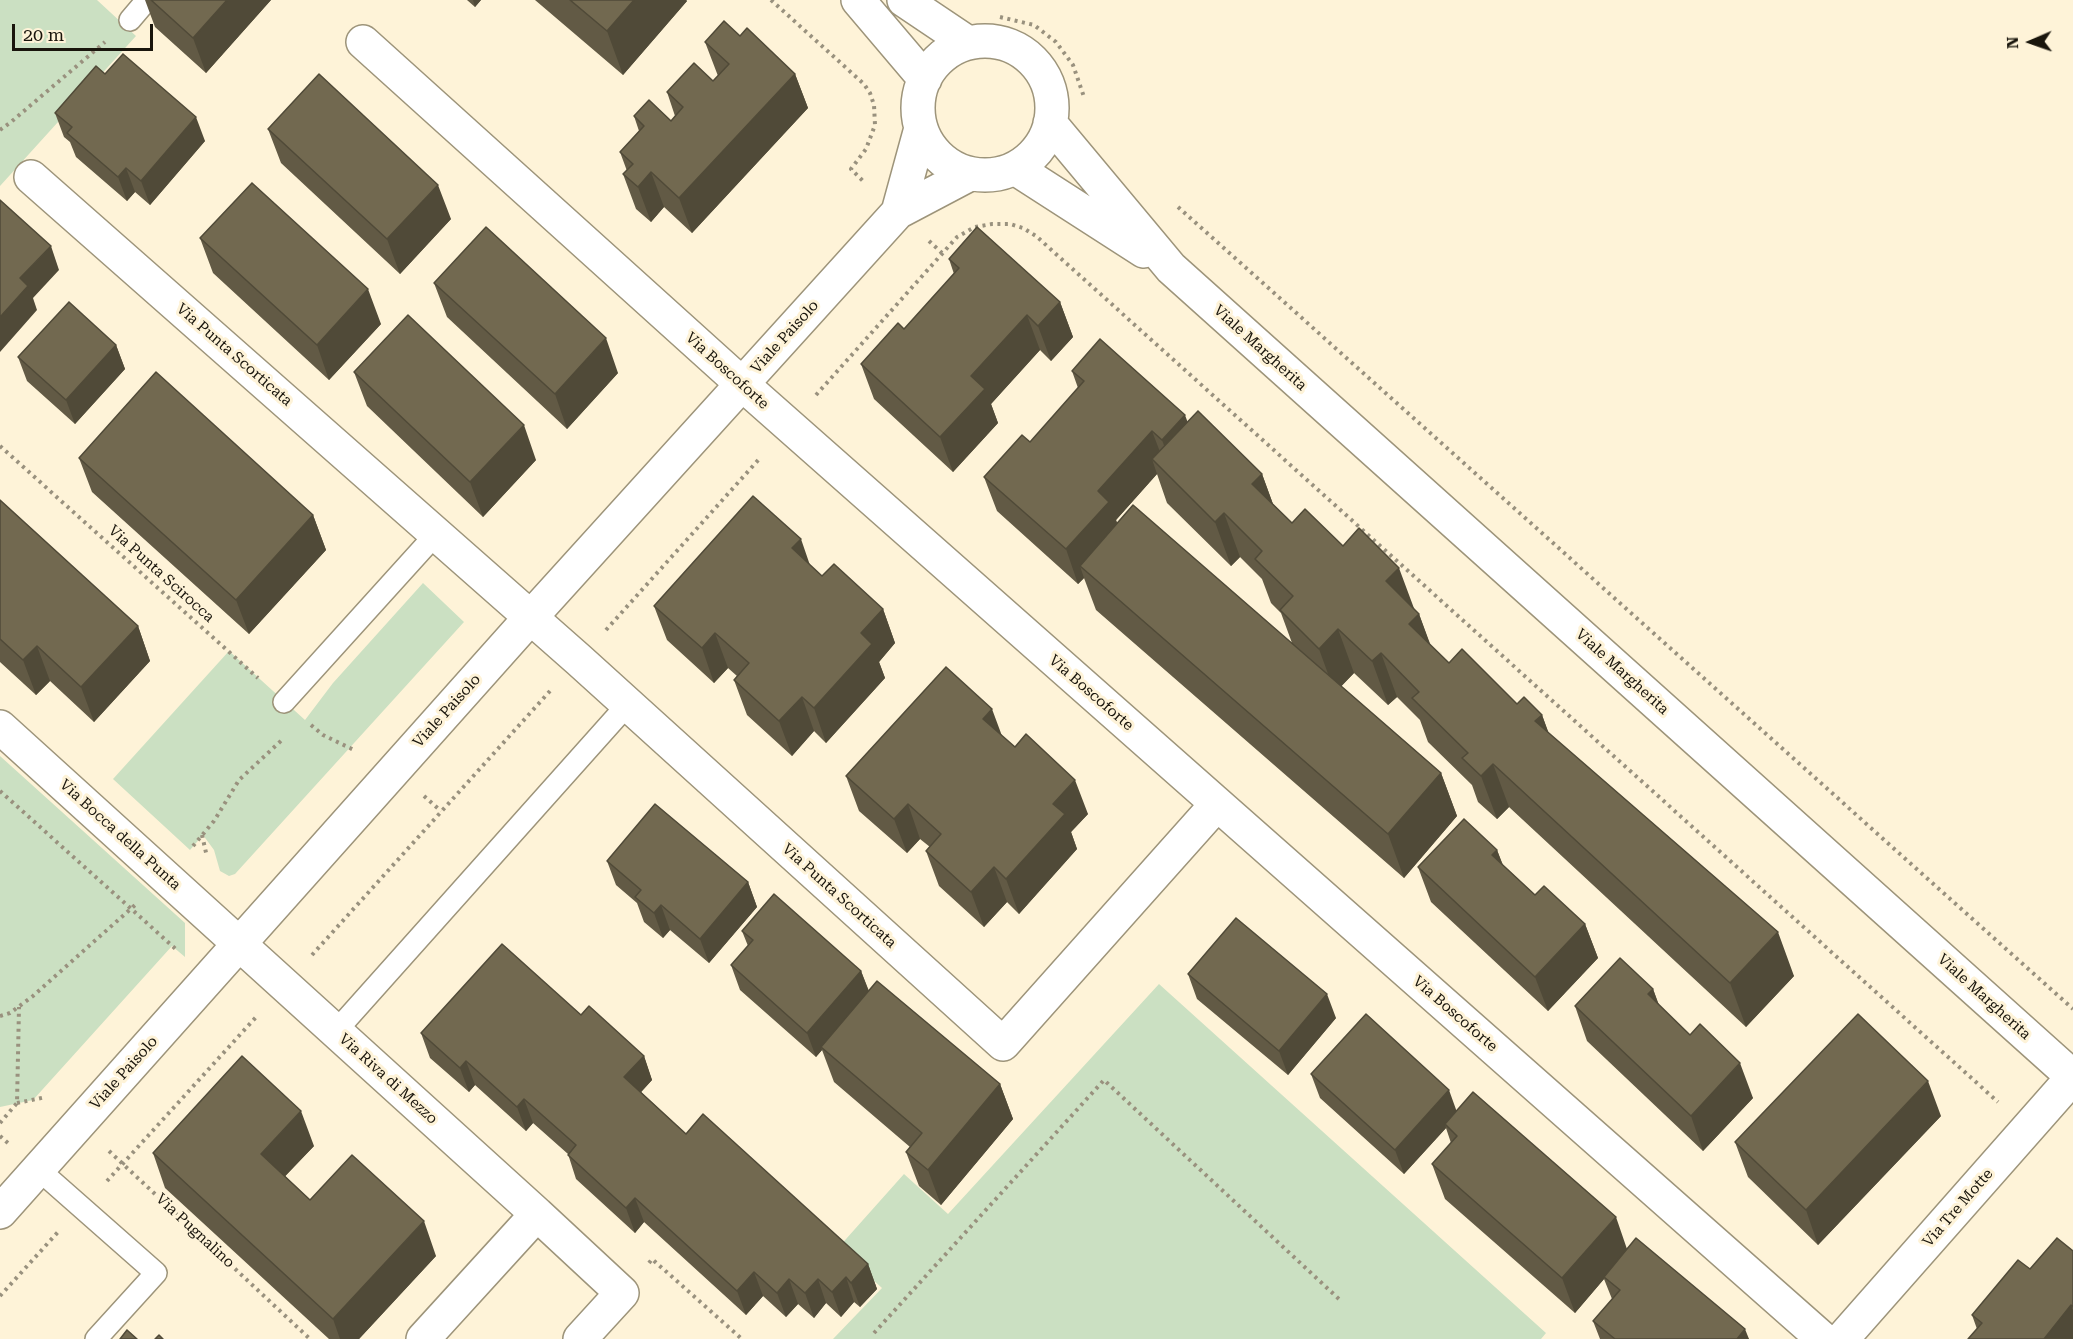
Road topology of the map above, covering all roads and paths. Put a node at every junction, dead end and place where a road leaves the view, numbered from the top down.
1 (147, 0) edge
2 (771, 0) edge
3 (858, 0) edge
4 (904, 0) edge
5 (995, 17) dead end
6 (130, 20) joint
7 (363, 42) dead end
8 (968, 43) junction
9 (925, 79) junction
10 (1085, 100) dead end
11 (1050, 123) junction
12 (921, 128) junction
13 (0, 130) edge
14 (1015, 168) junction
15 (970, 174) junction
16 (31, 177) dead end
17 (868, 185) dead end
18 (1174, 204) dead end
19 (898, 212) junction
20 (1171, 268) junction
21 (742, 384) junction
22 (0, 446) edge
23 (436, 534) junction
24 (530, 618) junction
25 (284, 702) junction
26 (628, 704) junction
27 (0, 727) edge
28 (0, 791) edge
29 (1217, 804) junction
30 (166, 877) junction
31 (131, 909) junction
32 (240, 944) junction
33 (208, 979) junction
34 (19, 1006) junction
35 (2073, 1009) edge
36 (0, 1016) edge
37 (336, 1031) junction
38 (2073, 1077) edge
39 (0, 1123) edge
40 (79, 1123) junction
41 (38, 1169) junction
42 (0, 1212) edge
43 (537, 1214) junction
44 (622, 1293) junction
45 (1340, 1300) dead end
46 (873, 1333) dead end
47 (96, 1339) edge
48 (310, 1339) edge
49 (423, 1339) edge
50 (580, 1339) edge
51 (742, 1339) edge
52 (1823, 1339) edge
53 (1842, 1339) edge

1 - 6 lane
2 - 17 path
3 - 9 street
4 - 8 street
5 - 10 path
6 - 13 path
7 - 21 street, Via Boscoforte
8 - 9 street
8 - 11 street
9 - 12 street
11 - 14 street
11 - 20 street, Viale Margherita
12 - 15 street
12 - 19 street, Viale Paisolo
14 - 15 street
14 - 20 street, Viale Margherita
15 - 19 street, Viale Paisolo
16 - 23 street, Via Punta Scorticata
18 - 35 path
19 - 21 street, Viale Paisolo
20 - 38 street, Viale Margherita
21 - 24 street, Viale Paisolo
21 - 29 street, Via Boscoforte
22 - 25 path, Via Punta Scirocca
23 - 24 street, Via Punta Scorticata
23 - 25 lane
24 - 26 street, Via Punta Scorticata
24 - 32 street, Viale Paisolo
25 - 30 path, Via Punta Scirocca
26 - 29 street, Via Punta Scorticata
26 - 37 lane
27 - 30 street, Via Bocca della Punta
28 - 31 path
29 - 52 street, Via Boscoforte
30 - 31 path
30 - 32 street, Via Bocca della Punta
31 - 33 path
31 - 34 path
32 - 33 street, Viale Paisolo
32 - 37 street, Via Riva di Mezzo
33 - 40 street, Viale Paisolo
34 - 36 path
34 - 39 path
37 - 43 street, Via Riva di Mezzo
38 - 53 street, Via Tre Motte
40 - 41 street, Viale Paisolo
40 - 48 path, Via Pugnalino
41 - 42 street, Viale Paisolo
41 - 47 lane
43 - 44 street, Via Riva di Mezzo
43 - 49 street
44 - 50 street
44 - 51 path
45 - 46 path

